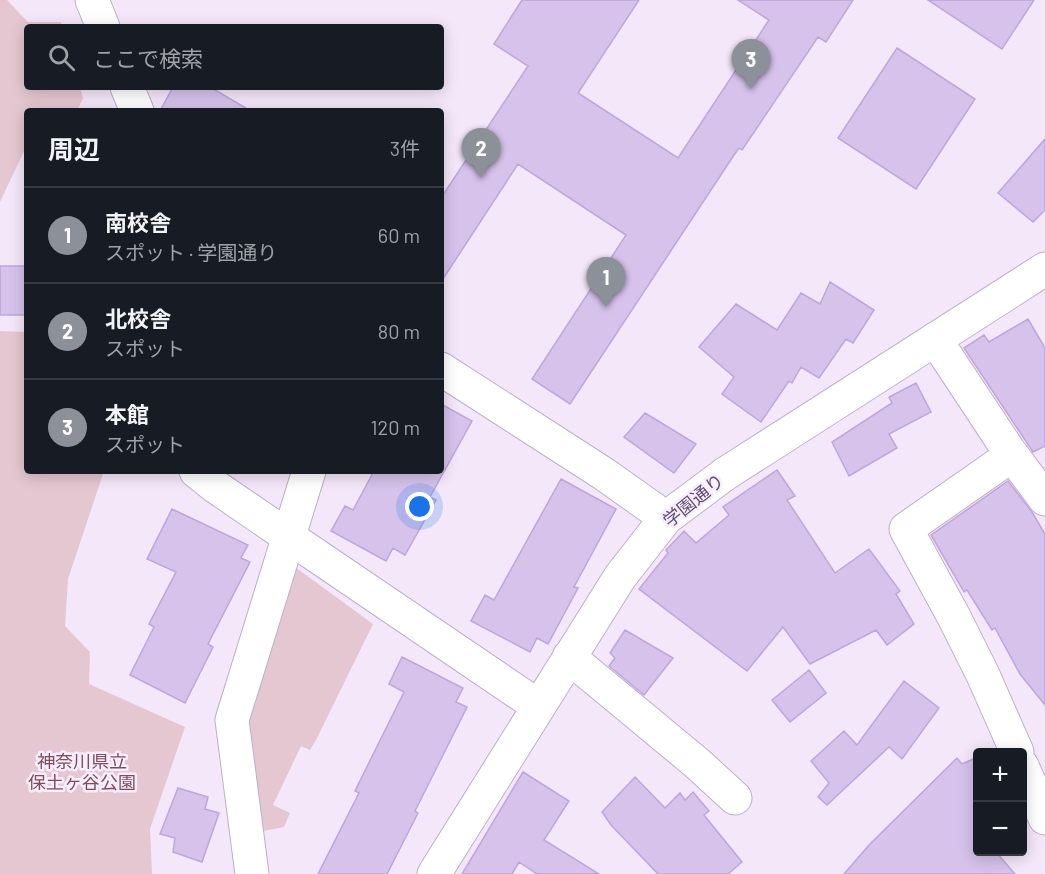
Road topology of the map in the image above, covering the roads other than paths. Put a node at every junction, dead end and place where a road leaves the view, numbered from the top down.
1 (92, 0) edge
2 (102, 24) edge
3 (128, 90) edge
4 (136, 108) edge
5 (1045, 269) edge
6 (935, 339) junction
7 (444, 371) edge
8 (1012, 455) junction
9 (200, 474) edge
10 (308, 474) edge
11 (1045, 499) edge
12 (666, 518) junction
13 (289, 537) junction
14 (569, 657) junction
15 (538, 706) junction
16 (1015, 748) edge
17 (1027, 775) edge
18 (735, 798) dead end
19 (1045, 818) edge
20 (252, 874) edge
21 (434, 874) edge

1 - 2 street
3 - 4 street
5 - 6 street, 学園通り
6 - 8 street
6 - 12 street, 学園通り
7 - 12 street
8 - 11 street
8 - 16 street
9 - 13 street
10 - 13 street
12 - 14 street, 学園通り
13 - 15 street
13 - 20 street
14 - 15 street, 学園通り
14 - 18 street
15 - 21 street, 学園通り
17 - 19 street

